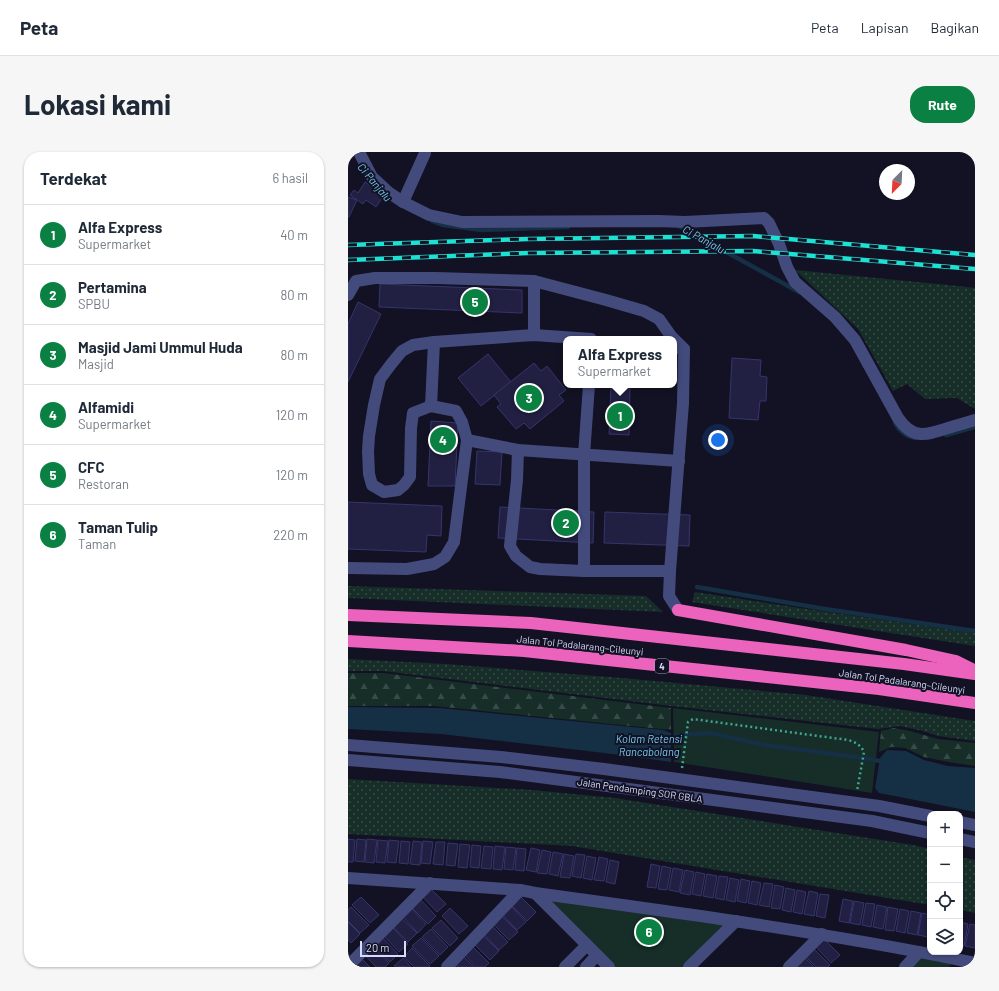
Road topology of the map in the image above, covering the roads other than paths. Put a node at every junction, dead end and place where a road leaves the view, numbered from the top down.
1 (359, 152) edge
2 (425, 153) edge
3 (403, 202) junction
4 (534, 281) junction
5 (348, 295) edge
6 (534, 335) junction
7 (672, 336) edge
8 (563, 337) edge
9 (434, 342) junction
10 (679, 348) edge
11 (589, 388) edge
12 (430, 406) junction
13 (975, 420) edge
14 (467, 440) junction
15 (518, 450) junction
16 (584, 455) junction
17 (679, 461) junction
18 (348, 568) edge
19 (584, 571) junction
20 (670, 571) junction
21 (678, 610) joint
22 (348, 615) edge
23 (348, 641) edge
24 (975, 673) edge
25 (975, 703) edge
26 (348, 745) edge
27 (348, 760) edge
28 (604, 769) junction
29 (604, 785) junction
30 (927, 815) edge
31 (963, 823) edge
32 (975, 826) edge
33 (927, 832) edge
34 (963, 840) edge
35 (975, 842) edge
36 (348, 878) edge
37 (430, 884) junction
38 (520, 890) junction
39 (535, 893) junction
40 (736, 921) junction
41 (822, 934) junction
42 (586, 945) junction
43 (918, 952) junction
44 (597, 955) junction
45 (952, 963) edge
46 (975, 963) edge
47 (348, 966) edge
48 (691, 966) edge
49 (447, 967) edge
50 (565, 967) edge
51 (586, 967) edge
52 (609, 967) edge
53 (789, 967) edge
54 (905, 967) edge

1 - 3 street
2 - 3 street
3 - 13 street
4 - 5 street
4 - 6 street
4 - 7 street
6 - 8 street
6 - 9 street
9 - 12 street
9 - 12 street
10 - 17 street
11 - 16 street
12 - 14 street
14 - 15 street
14 - 18 street
15 - 16 street
15 - 19 street
16 - 17 street
16 - 19 street
17 - 20 street
19 - 20 street
20 - 21 street
21 - 24 highway
22 - 24 highway, Jalan Tol Padalarang–Cileunyi
23 - 25 highway, Jalan Tol Padalarang–Cileunyi / 4
26 - 28 street, Jalan Pendamping SOR GBLA
27 - 29 street, Jalan Pendamping SOR GBLA
28 - 29 street
28 - 30 street, Jalan Pendamping SOR GBLA
29 - 33 street, Jalan Pendamping SOR GBLA
31 - 32 street
34 - 35 street
36 - 37 street
37 - 38 street
37 - 47 street
38 - 39 street
38 - 49 street
39 - 40 street
39 - 42 street
40 - 41 street
40 - 48 street
41 - 43 street
41 - 53 street
42 - 44 street
42 - 50 street
43 - 45 street
43 - 54 street
44 - 51 street
44 - 52 street
45 - 46 street

